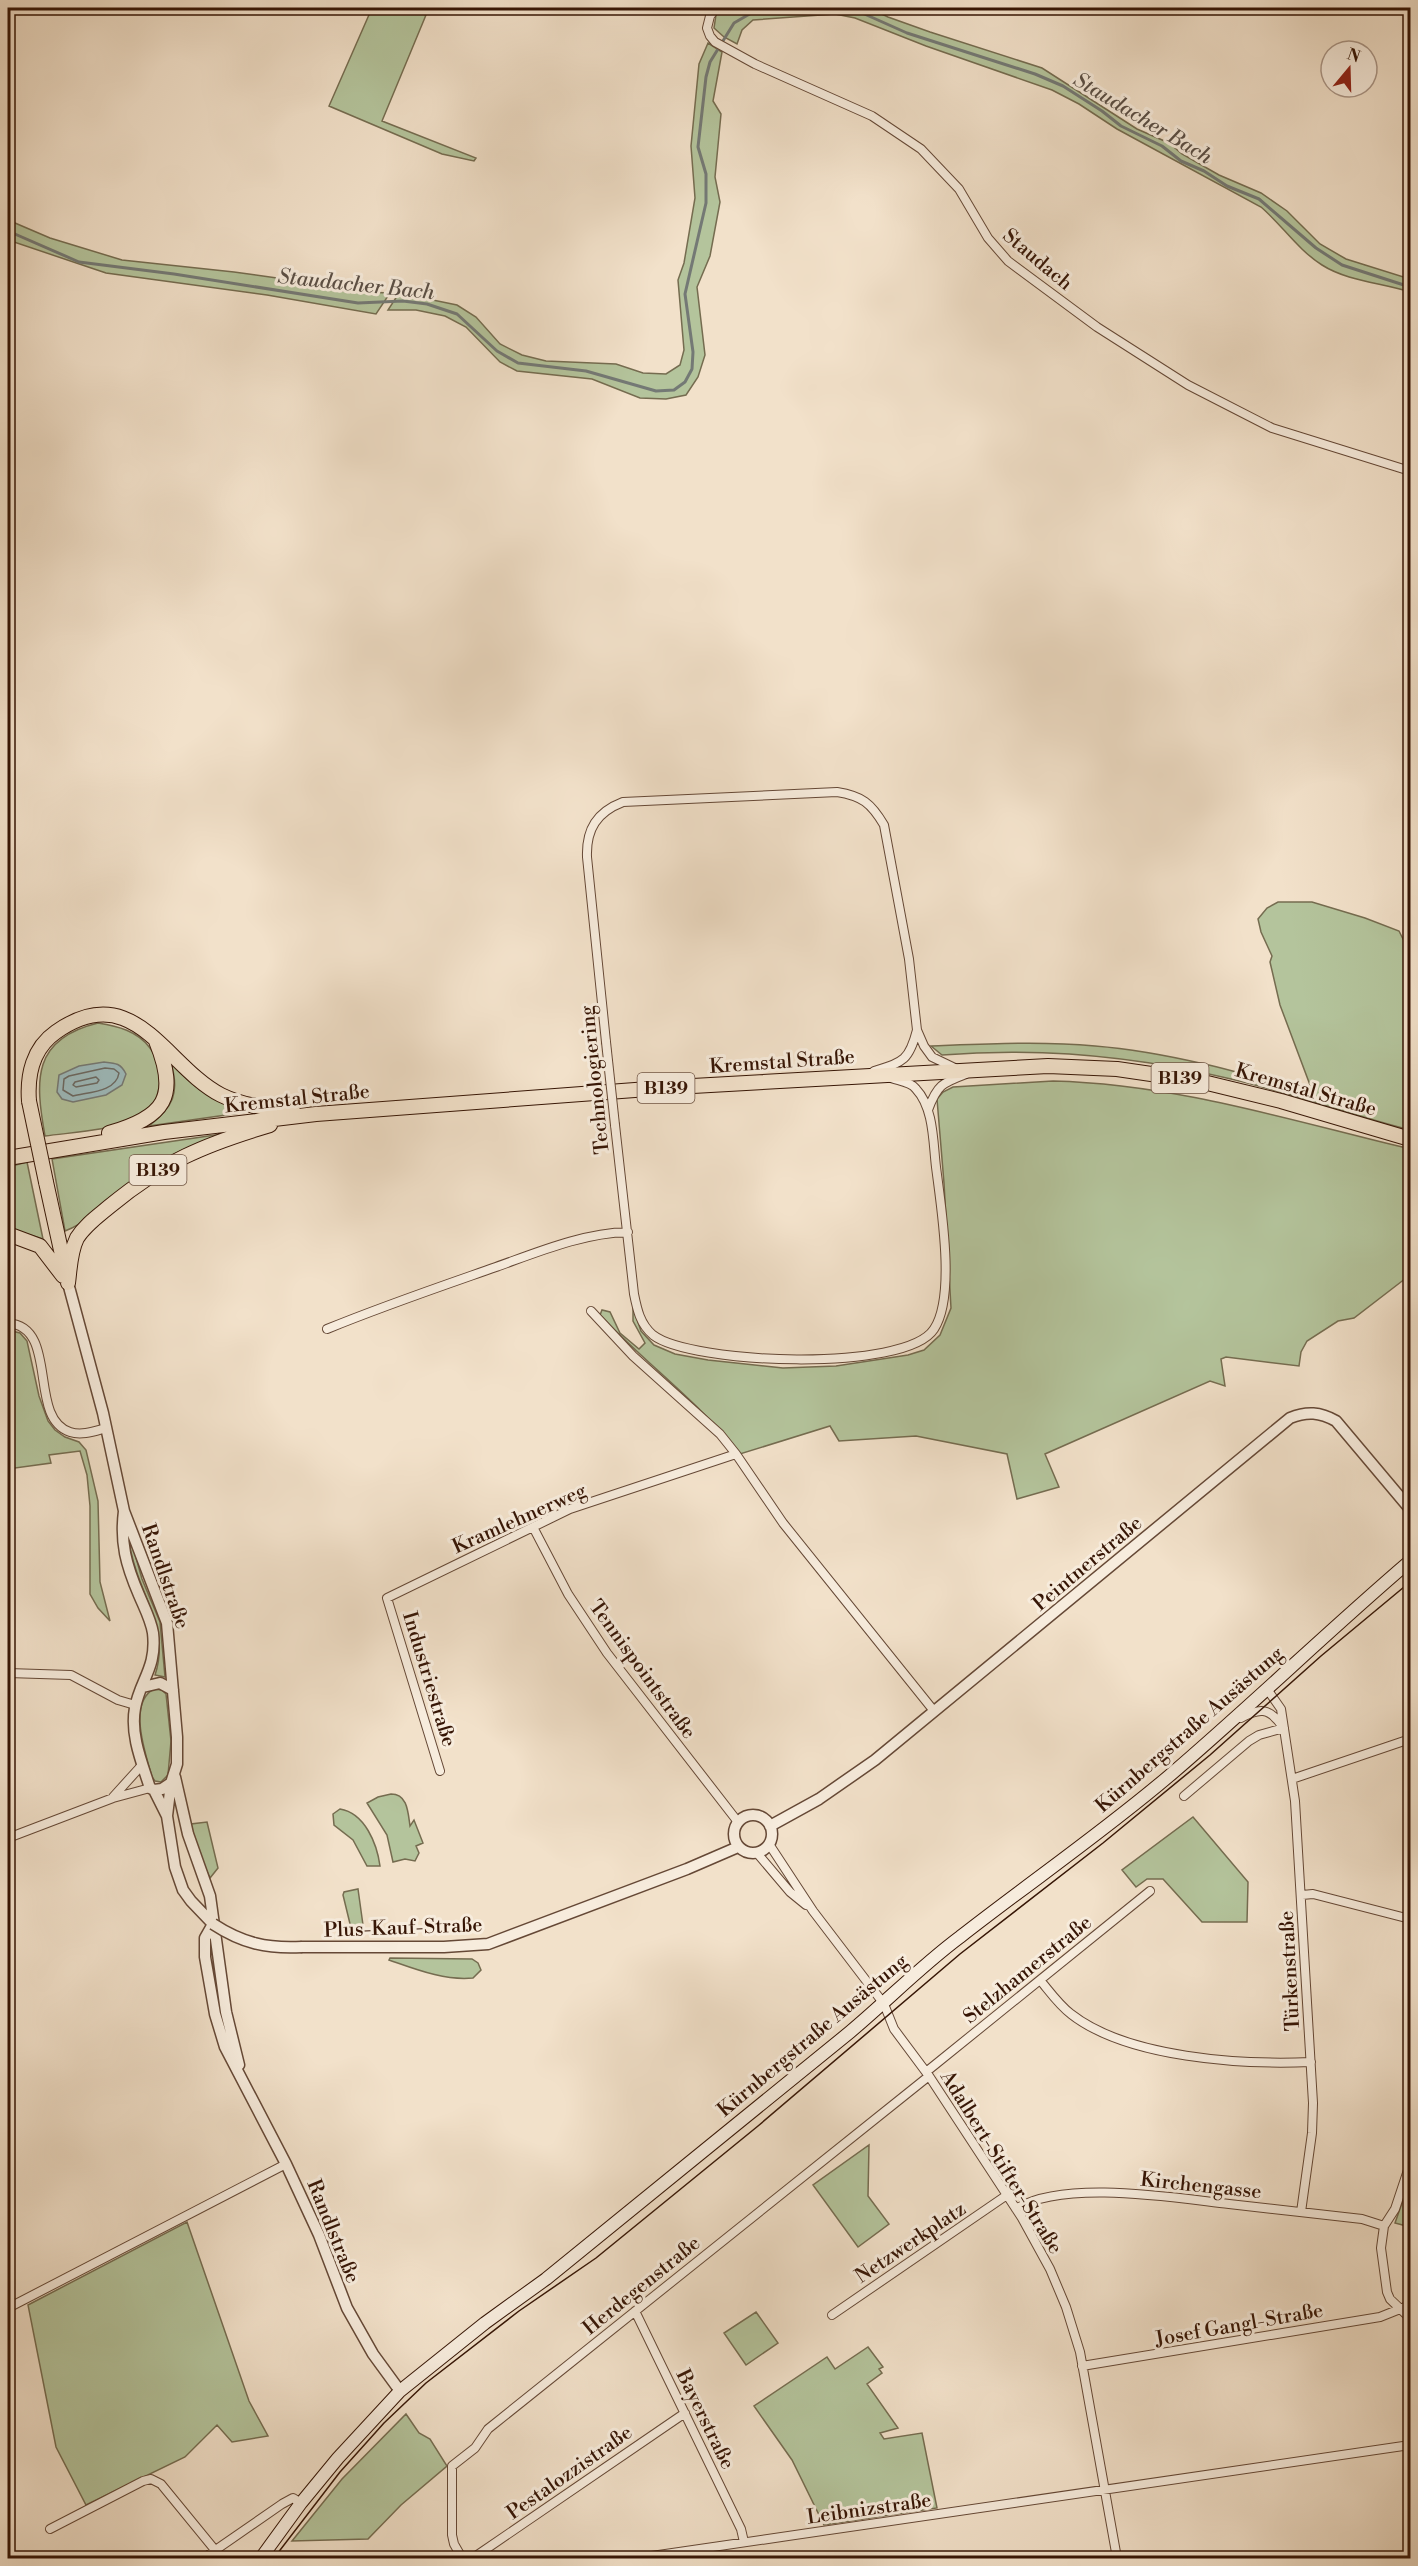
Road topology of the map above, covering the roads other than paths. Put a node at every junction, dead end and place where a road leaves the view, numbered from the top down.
1 (716, 8) edge
2 (1410, 471) edge
3 (917, 1030) junction
4 (155, 1039) junction
5 (985, 1068) junction
6 (957, 1070) junction
7 (880, 1074) junction
8 (859, 1076) junction
9 (928, 1110) junction
10 (316, 1114) junction
11 (300, 1116) junction
12 (1410, 1139) edge
13 (52, 1149) junction
14 (8, 1158) edge
15 (628, 1232) junction
16 (8, 1234) edge
17 (68, 1283) junction
18 (591, 1311) dead end
19 (8, 1323) edge
20 (327, 1329) dead end
21 (106, 1428) junction
22 (736, 1454) junction
23 (1410, 1509) edge
24 (124, 1511) junction
25 (533, 1527) junction
26 (1410, 1561) edge
27 (387, 1598) joint
28 (8, 1673) edge
29 (143, 1687) junction
30 (1267, 1689) junction
31 (173, 1690) junction
32 (135, 1705) junction
33 (934, 1711) junction
34 (1222, 1728) junction
35 (1284, 1728) junction
36 (1410, 1739) edge
37 (142, 1765) junction
38 (440, 1772) dead end
39 (173, 1779) junction
40 (1292, 1779) junction
41 (152, 1789) junction
42 (1184, 1796) dead end
43 (113, 1798) junction
44 (167, 1816) junction
45 (738, 1822) junction
46 (770, 1826) junction
47 (8, 1838) edge
48 (769, 1844) junction
49 (738, 1847) junction
50 (757, 1853) junction
51 (1150, 1891) dead end
52 (1302, 1894) junction
53 (813, 1911) junction
54 (1410, 1919) edge
55 (213, 1924) junction
56 (1040, 1980) junction
57 (884, 2004) junction
58 (1311, 2062) junction
59 (927, 2074) junction
60 (243, 2080) junction
61 (286, 2164) junction
62 (1410, 2164) edge
63 (1007, 2195) junction
64 (1016, 2209) junction
65 (1300, 2212) junction
66 (1383, 2226) junction
67 (1410, 2305) edge
68 (8, 2308) edge
69 (1400, 2308) junction
70 (635, 2311) junction
71 (832, 2315) dead end
72 (1410, 2318) edge
73 (1082, 2366) junction
74 (400, 2391) junction
75 (685, 2413) junction
76 (1410, 2445) edge
77 (1105, 2490) junction
78 (301, 2503) junction
79 (50, 2529) dead end
80 (744, 2542) junction
81 (215, 2550) junction
82 (204, 2559) edge
83 (261, 2559) edge
84 (462, 2559) edge
85 (473, 2559) edge
86 (638, 2559) edge
87 (1117, 2559) edge

1 - 2 street, Staudach
3 - 6 street, Technologiering
3 - 8 street, Technologiering
3 - 15 street, Technologiering, bridge
4 - 10 main road, B139
4 - 13 main road, B139
4 - 17 main road, B139, bridge
5 - 6 main road, Kremstal Straße / B139
5 - 9 street
5 - 12 main road, Kremstal Straße / B139
6 - 7 main road, Kremstal Straße / B139
7 - 8 main road, Kremstal Straße / B139
7 - 9 street, Technologiering
8 - 10 main road, Kremstal Straße / B139
9 - 15 street, Technologiering
10 - 11 main road, Kremstal Straße / B139
11 - 13 main road, Kremstal Straße / B139
11 - 17 main road, B139
13 - 14 main road, Kremstal Straße / B139
15 - 20 street
16 - 17 main road
17 - 21 street, Randlstraße
18 - 22 street
19 - 21 street
21 - 24 street, Randlstraße
22 - 25 street, Kramlehnerweg
22 - 33 street
23 - 33 street, Peintnerstraße
24 - 29 street, Randlstraße
24 - 31 street, Randlstraße
25 - 27 street, Kramlehnerweg
25 - 45 street, Tennispointstraße
26 - 30 main road, Kürnbergstraße Ausästung
27 - 38 street, Industriestraße
28 - 32 street
29 - 31 street
29 - 32 street, Randlstraße
30 - 34 main road, Kürnbergstraße Ausästung
30 - 35 street, Türkenstraße
31 - 39 street, Randlstraße
32 - 37 street, Randlstraße
33 - 46 street, Peintnerstraße
34 - 35 street
34 - 57 main road, Kürnbergstraße Ausästung
35 - 40 street, Türkenstraße
35 - 42 street
36 - 40 street
37 - 41 street, Randlstraße
37 - 43 street
39 - 41 street
39 - 44 street, Randlstraße
39 - 60 street, Randlstraße
40 - 52 street, Türkenstraße
41 - 43 street
41 - 44 street, Randlstraße
43 - 47 street
44 - 55 street, Plus-Kauf-Straße
45 - 46 street
45 - 49 street
46 - 48 street
48 - 50 street
48 - 53 street
49 - 50 street
49 - 55 street, Plus-Kauf-Straße, bridge
50 - 53 street
51 - 56 street, Stelzhamerstraße
52 - 54 street
52 - 58 street, Türkenstraße
53 - 57 street, Adalbert-Stifter-Straße
55 - 60 street, Randlstraße
56 - 58 street
56 - 59 street, Stelzhamerstraße
57 - 59 street, Adalbert-Stifter-Straße
57 - 74 main road, Kürnbergstraße Ausästung
58 - 65 street, Türkenstraße
59 - 63 street, Adalbert-Stifter-Straße
59 - 70 street, Herdegenstraße
60 - 61 street, Randlstraße
61 - 68 street
61 - 74 street, Randlstraße
62 - 66 street
63 - 64 street, Adalbert-Stifter-Straße
63 - 71 street, Netzwerkplatz
64 - 65 street, Kirchengasse
64 - 73 street, Adalbert-Stifter-Straße
65 - 66 street, Kirchengasse
66 - 69 street
67 - 69 street, Josef Gangl-Straße
69 - 72 street
69 - 73 street, Josef Gangl-Straße
70 - 75 street, Bayerstraße
70 - 84 street, Herdegenstraße
73 - 77 street, Adalbert-Stifter-Straße
74 - 78 main road, Kürnbergstraße Ausästung
75 - 80 street, Bayerstraße
75 - 85 street, Pestalozzistraße
76 - 77 street, Leibnizstraße
77 - 80 street, Leibnizstraße
77 - 87 street, Adalbert-Stifter-Straße
78 - 81 street
78 - 83 main road, Kürnbergstraße Ausästung
79 - 81 street
80 - 86 street, Leibnizstraße
81 - 82 street

